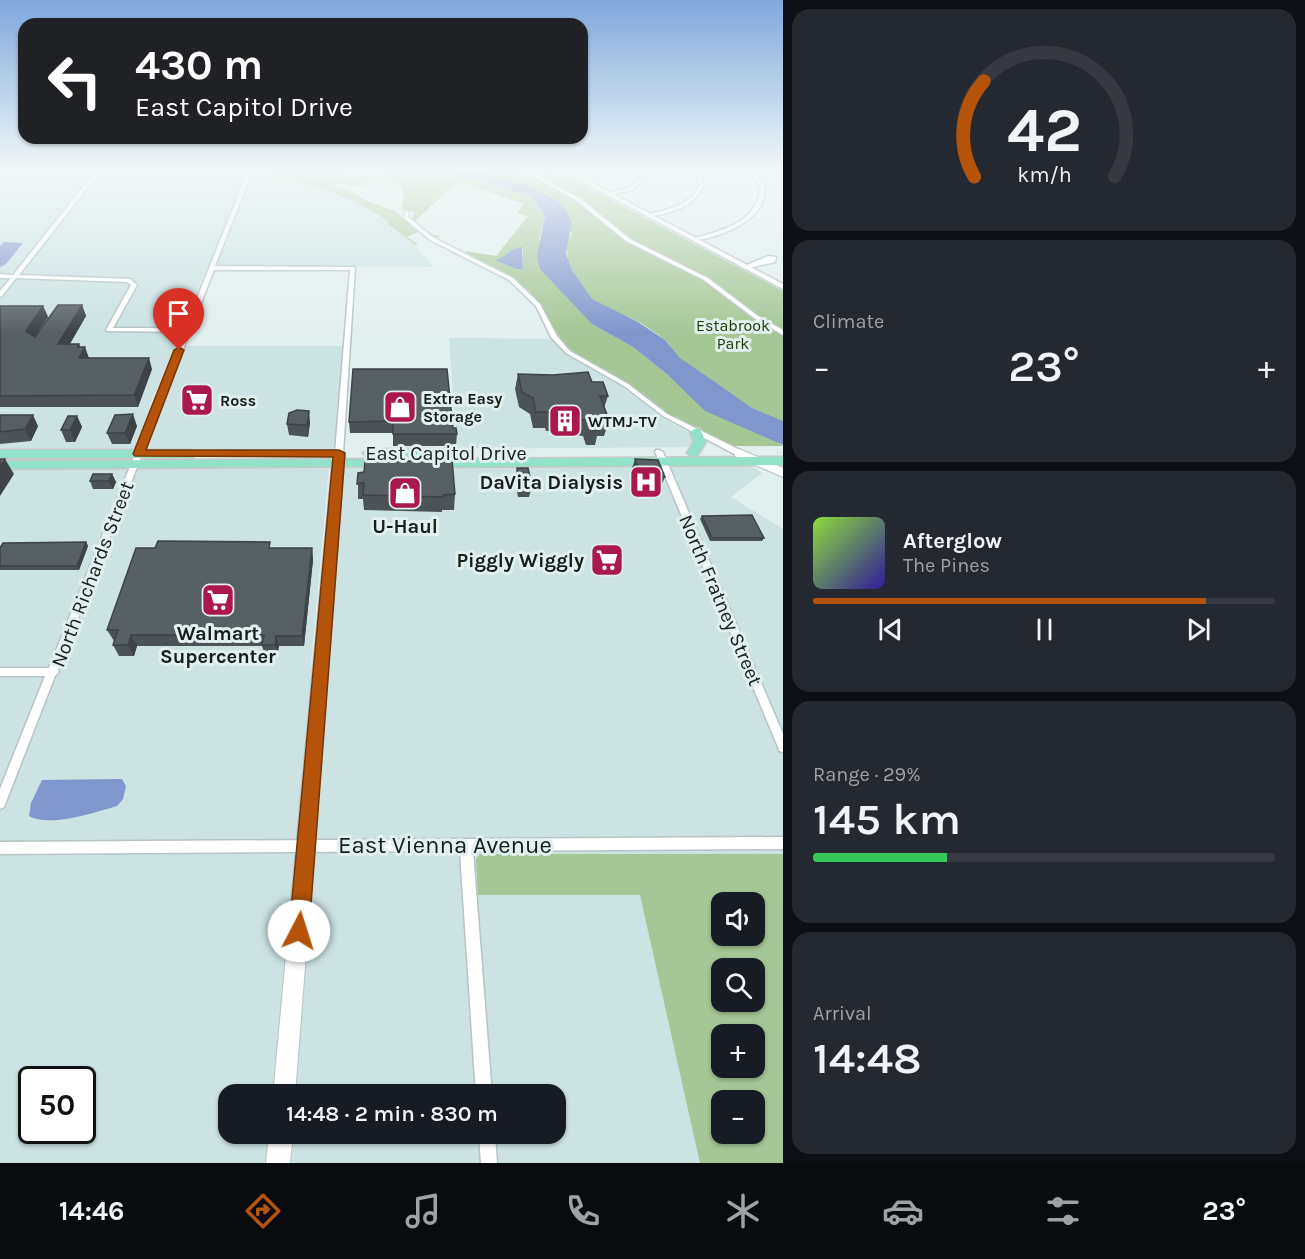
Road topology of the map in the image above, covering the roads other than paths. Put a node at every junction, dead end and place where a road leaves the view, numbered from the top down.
1 (57, 224) edge
2 (229, 224) edge
3 (414, 224) edge
4 (610, 224) edge
5 (669, 224) edge
6 (738, 224) edge
7 (697, 239) junction
8 (783, 255) edge
9 (748, 266) junction
10 (212, 268) junction
11 (0, 276) edge
12 (15, 277) junction
13 (783, 285) edge
14 (0, 295) edge
15 (187, 330) junction
16 (783, 333) edge
17 (696, 432) junction
18 (693, 453) junction
19 (739, 453) junction
20 (0, 454) edge
21 (782, 456) edge
22 (661, 457) junction
23 (338, 458) junction
24 (136, 459) junction
25 (755, 461) junction
26 (0, 465) edge
27 (783, 473) edge
28 (783, 480) edge
29 (0, 672) edge
30 (54, 672) junction
31 (783, 747) edge
32 (0, 803) edge
33 (783, 843) edge
34 (466, 845) junction
35 (306, 846) junction
36 (0, 848) edge
37 (285, 1084) edge
38 (483, 1084) edge
39 (280, 1144) edge
40 (488, 1144) edge
41 (278, 1163) edge
42 (489, 1163) edge

1 - 12 street
2 - 10 street, North Richards Street
3 - 17 street
4 - 16 street
5 - 7 street
6 - 7 street
7 - 9 street
8 - 9 street
9 - 13 street
10 - 15 street, North Richards Street
10 - 23 street
11 - 12 street
12 - 14 street
12 - 15 street
15 - 24 street, North Richards Street
17 - 18 main road
17 - 19 street
18 - 19 main road, East Capitol Drive
18 - 22 main road, East Capitol Drive
19 - 21 main road, East Capitol Drive
19 - 25 main road
20 - 24 main road, East Capitol Drive
21 - 25 main road, East Capitol Drive
22 - 23 main road, East Capitol Drive
22 - 25 main road, East Capitol Drive
22 - 31 street, North Fratney Street
23 - 24 main road, East Capitol Drive
23 - 35 main road
24 - 26 main road, East Capitol Drive
24 - 30 street, North Richards Street
25 - 27 main road
25 - 28 main road
29 - 30 street
30 - 32 street, North Richards Street
33 - 34 street, East Vienna Avenue
34 - 35 street, East Vienna Avenue
34 - 38 street
35 - 36 street, East Vienna Avenue
35 - 37 main road
39 - 41 main road
40 - 42 street

